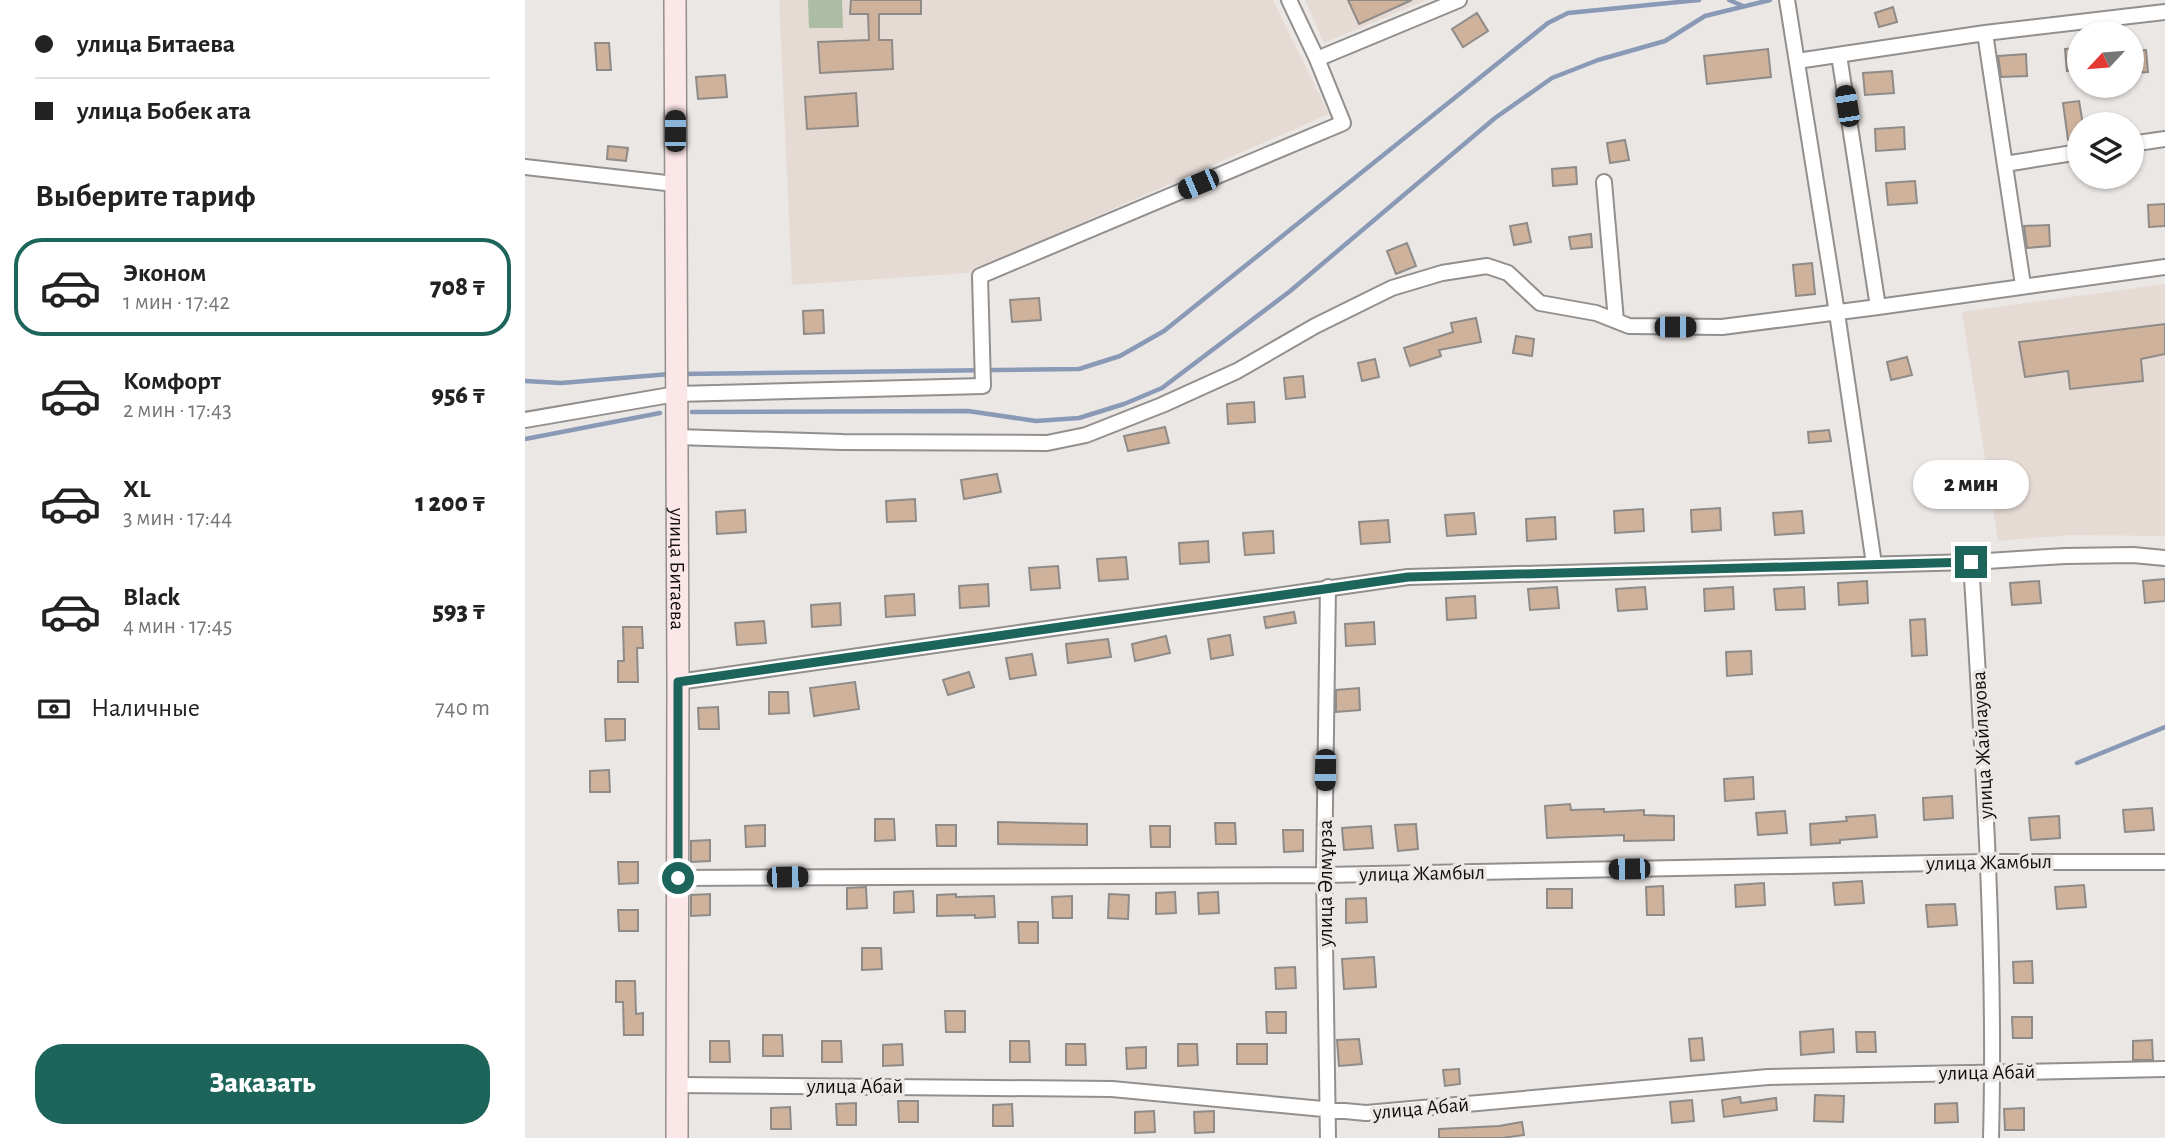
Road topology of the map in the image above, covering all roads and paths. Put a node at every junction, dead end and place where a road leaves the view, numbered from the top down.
1 (675, 0) edge
2 (1289, 0) edge
3 (1459, 0) edge
4 (1787, 0) edge
5 (2165, 12) edge
6 (1985, 33) junction
7 (1839, 55) junction
8 (1317, 59) junction
9 (1797, 61) junction
10 (2165, 139) edge
11 (2144, 142) edge
12 (2067, 154) edge
13 (2004, 164) junction
14 (525, 167) edge
15 (1604, 182) dead end
16 (675, 184) junction
17 (2165, 267) edge
18 (2023, 285) junction
19 (1878, 307) junction
20 (1837, 313) junction
21 (1616, 321) junction
22 (676, 394) junction
23 (525, 420) edge
24 (676, 437) junction
25 (2165, 558) edge
26 (1971, 562) junction
27 (1874, 564) junction
28 (1328, 587) junction
29 (678, 682) junction
30 (1989, 862) junction
31 (2165, 862) edge
32 (1324, 875) junction
33 (678, 878) junction
34 (2165, 1069) edge
35 (1992, 1072) junction
36 (677, 1085) junction
37 (1328, 1108) junction
38 (677, 1138) edge
39 (1328, 1138) edge
40 (1991, 1138) edge

1 - 16 street, улица Битаева
2 - 8 street
3 - 8 street
4 - 9 street
5 - 6 street
6 - 7 street
6 - 13 street
7 - 9 street
7 - 19 street
8 - 22 street
9 - 20 street
10 - 11 street
12 - 13 street
13 - 18 street
14 - 16 street
15 - 21 street
16 - 22 street, улица Битаева
17 - 18 street
18 - 19 street
19 - 20 street
20 - 21 street
20 - 27 street
21 - 24 street
22 - 23 street
22 - 24 street, улица Битаева
24 - 29 street, улица Битаева
25 - 26 street
26 - 27 street
26 - 30 street, улица Жайлауова
27 - 28 street
28 - 29 street
28 - 32 street, улица Әлмұрза
29 - 33 street, улица Битаева
30 - 31 street, улица Жамбыл
30 - 32 street, улица Жамбыл
30 - 35 street, улица Жайлауова
32 - 33 street, улица Жамбыл
32 - 37 street, улица Әлмұрза
33 - 36 street, улица Битаева
34 - 35 street, улица Абай
35 - 37 street, улица Абай
35 - 40 street, улица Жайлауова
36 - 37 street, улица Абай
36 - 38 street, улица Битаева
37 - 39 street, улица Әлмұрза

